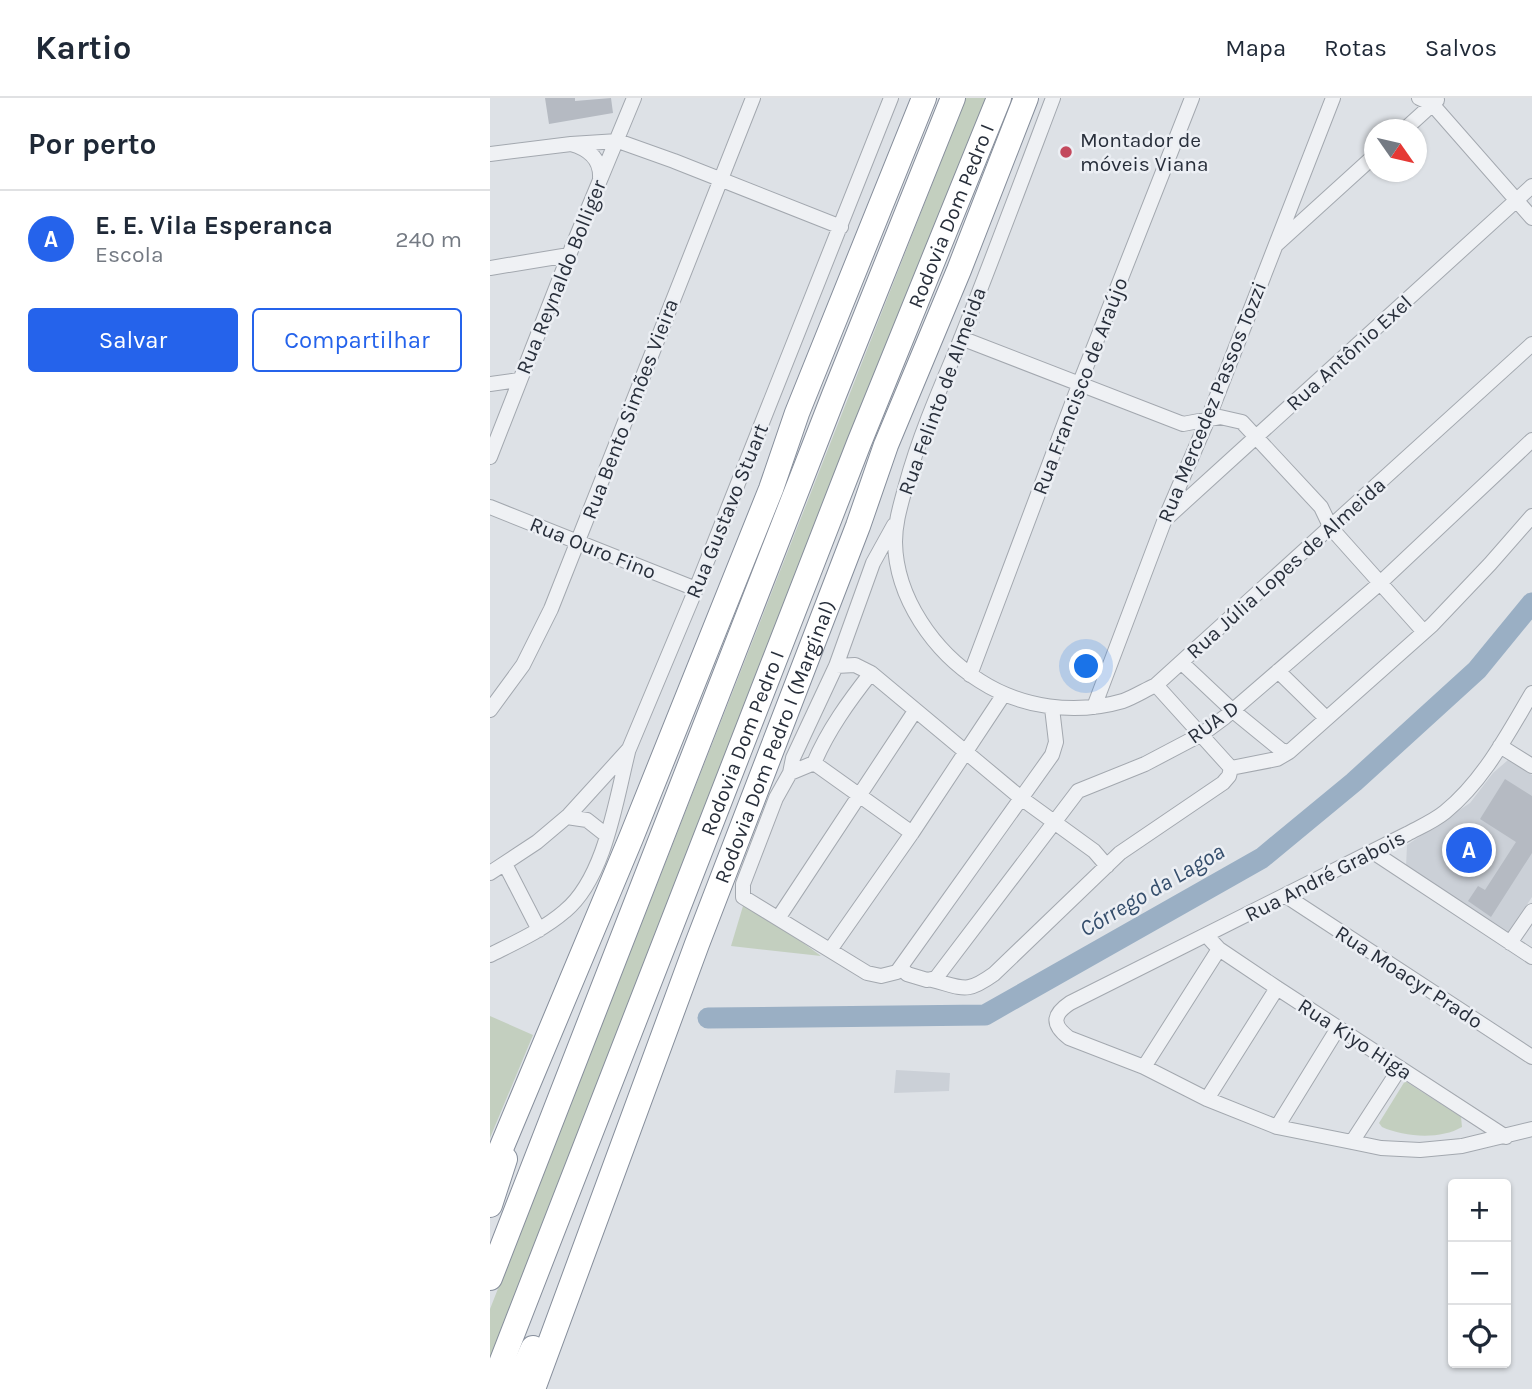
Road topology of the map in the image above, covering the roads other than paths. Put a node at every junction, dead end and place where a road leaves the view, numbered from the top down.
1 (634, 98) edge
2 (753, 98) edge
3 (891, 98) edge
4 (924, 98) edge
5 (953, 98) edge
6 (999, 98) edge
7 (1026, 98) edge
8 (1054, 98) edge
9 (1192, 98) edge
10 (1333, 98) edge
11 (1430, 100) edge
12 (1414, 119) edge
13 (618, 141) junction
14 (572, 144) junction
15 (490, 154) edge
16 (1364, 165) edge
17 (600, 178) junction
18 (721, 179) junction
19 (1532, 186) edge
20 (1293, 200) junction
21 (1516, 201) junction
22 (1309, 216) junction
23 (1532, 218) edge
24 (841, 227) junction
25 (1273, 248) junction
26 (569, 255) junction
27 (490, 268) edge
28 (961, 338) junction
29 (1532, 344) edge
30 (519, 380) junction
31 (490, 384) edge
32 (1079, 385) junction
33 (1208, 419) junction
34 (1257, 437) junction
35 (1532, 440) edge
36 (490, 457) edge
37 (490, 507) edge
38 (1532, 516) edge
39 (1165, 519) junction
40 (895, 522) junction
41 (1331, 528) junction
42 (579, 543) junction
43 (899, 566) junction
44 (870, 572) junction
45 (1379, 584) junction
46 (696, 589) junction
47 (1424, 632) junction
48 (1182, 663) junction
49 (836, 666) junction
50 (1278, 671) junction
51 (871, 673) junction
52 (970, 675) junction
53 (1156, 685) junction
54 (1532, 693) edge
55 (1004, 694) junction
56 (1094, 707) junction
57 (1052, 708) junction
58 (490, 710) edge
59 (1232, 710) junction
60 (915, 711) junction
61 (1326, 718) junction
62 (1202, 734) junction
63 (1500, 746) junction
64 (629, 749) junction
65 (967, 752) junction
66 (1289, 752) junction
67 (814, 763) junction
68 (1532, 766) edge
69 (1231, 768) junction
70 (790, 773) junction
71 (860, 796) junction
72 (1021, 798) junction
73 (566, 817) junction
74 (1055, 821) junction
75 (912, 833) junction
76 (606, 835) junction
77 (1373, 852) junction
78 (505, 864) junction
79 (1107, 866) junction
80 (490, 873) edge
81 (1286, 896) junction
82 (1532, 911) edge
83 (779, 917) junction
84 (539, 930) junction
85 (1208, 936) junction
86 (1510, 943) junction
87 (1219, 949) junction
88 (830, 950) junction
89 (490, 955) edge
90 (1532, 957) edge
91 (901, 967) junction
92 (932, 980) junction
93 (1277, 988) junction
94 (1338, 1028) junction
95 (542, 1046) junction
96 (1532, 1057) edge
97 (1144, 1067) junction
98 (1400, 1068) junction
99 (1207, 1099) junction
100 (1277, 1127) junction
101 (1532, 1129) edge
102 (1506, 1137) junction
103 (1352, 1142) junction
104 (490, 1175) edge
105 (611, 1182) junction
106 (490, 1205) edge
107 (490, 1278) edge
108 (491, 1389) edge
109 (514, 1389) edge
110 (533, 1389) edge

1 - 13 street, Rua Reynaldo Bolliger
2 - 18 street, Rua Bento Simões Vieira
3 - 24 street, Rua Gustavo Stuart
4 - 95 highway
5 - 107 highway, Rodovia Dom Pedro I
6 - 108 highway, Rodovia Dom Pedro I
7 - 105 highway, Rodovia Dom Pedro I (Marginal)
8 - 28 street, Rua Felinto de Almeida
9 - 32 street, Rua Francisco de Araújo
10 - 20 street, Rua Mercedez Passos Tozzi
11 - 12 street
11 - 21 street
13 - 14 street
13 - 17 street, Rua Reynaldo Bolliger
13 - 18 street
14 - 15 street
14 - 17 street
16 - 22 street
17 - 26 street, Rua Reynaldo Bolliger
18 - 24 street
18 - 42 street, Rua Bento Simões Vieira
19 - 21 street, Rua Antônio Exel
20 - 22 street
20 - 25 street, Rua Mercedez Passos Tozzi
21 - 23 street
21 - 34 street, Rua Antônio Exel
22 - 25 street
24 - 46 street, Rua Gustavo Stuart
25 - 33 street, Rua Mercedez Passos Tozzi
26 - 27 street
26 - 30 street, Rua Reynaldo Bolliger
28 - 32 street
28 - 40 street, Rua Felinto de Almeida
29 - 41 street, Rua Júlia Lopes de Almeida
30 - 31 street
30 - 36 street, Rua Reynaldo Bolliger
32 - 33 street
32 - 52 street, Rua Francisco de Araújo
33 - 34 street
33 - 39 street, Rua Mercedez Passos Tozzi
34 - 39 street, Rua Antônio Exel
34 - 41 street
35 - 45 street, RUA D
37 - 42 street, Rua Ouro Fino
38 - 47 street
39 - 56 street, Rua Mercedez Passos Tozzi
40 - 43 street, Rua Felinto de Almeida
40 - 44 street
41 - 45 street
41 - 48 street, Rua Júlia Lopes de Almeida
42 - 46 street, Rua Ouro Fino
42 - 58 street, Rua Bento Simões Vieira
43 - 44 street
43 - 52 street, Rua Felinto de Almeida
44 - 49 street
45 - 47 street
45 - 50 street, RUA D
46 - 64 street, Rua Gustavo Stuart
47 - 61 street
48 - 53 street, Rua Júlia Lopes de Almeida
48 - 59 street
49 - 51 street
49 - 70 street
50 - 59 street, RUA D
50 - 61 street
51 - 60 street
51 - 67 street
52 - 55 street, Rua Felinto de Almeida
53 - 56 street, Rua Júlia Lopes de Almeida
53 - 62 street
54 - 63 street, Rua André Grabois
55 - 57 street, Rua Júlia Lopes de Almeida
55 - 65 street
56 - 57 street, Rua Júlia Lopes de Almeida
57 - 72 street
59 - 62 street, RUA D
59 - 66 street
60 - 65 street
60 - 71 street
61 - 66 street
62 - 69 street
62 - 74 street, RUA D
63 - 68 street
63 - 77 street, Rua André Grabois
64 - 73 street, Rua Gustavo Stuart
64 - 76 street
65 - 72 street
65 - 75 street
66 - 69 street
67 - 70 street
67 - 71 street
69 - 79 street
70 - 83 street
71 - 75 street
71 - 83 street
72 - 74 street
72 - 91 street
73 - 76 street
73 - 78 street, Rua Gustavo Stuart
74 - 79 street
74 - 92 street, RUA D
75 - 88 street
76 - 84 street
77 - 81 street, Rua André Grabois
77 - 86 street
78 - 80 street, Rua Gustavo Stuart
78 - 84 street
79 - 92 street
81 - 85 street, Rua André Grabois
81 - 96 street, Rua Moacyr Prado
82 - 86 street
83 - 88 street
84 - 89 street
85 - 87 street, Rua Kiyo Higa
85 - 97 street, Rua André Grabois
86 - 90 street
87 - 93 street, Rua Kiyo Higa
87 - 97 street
88 - 91 street
91 - 92 street
93 - 94 street, Rua Kiyo Higa
93 - 99 street
94 - 98 street, Rua Kiyo Higa
94 - 100 street
95 - 104 highway
95 - 106 highway
97 - 99 street
98 - 102 street, Rua Kiyo Higa
98 - 103 street
99 - 100 street
100 - 103 street
101 - 102 street
102 - 103 street
105 - 109 highway
105 - 110 highway, Rodovia Dom Pedro I (Marginal)

